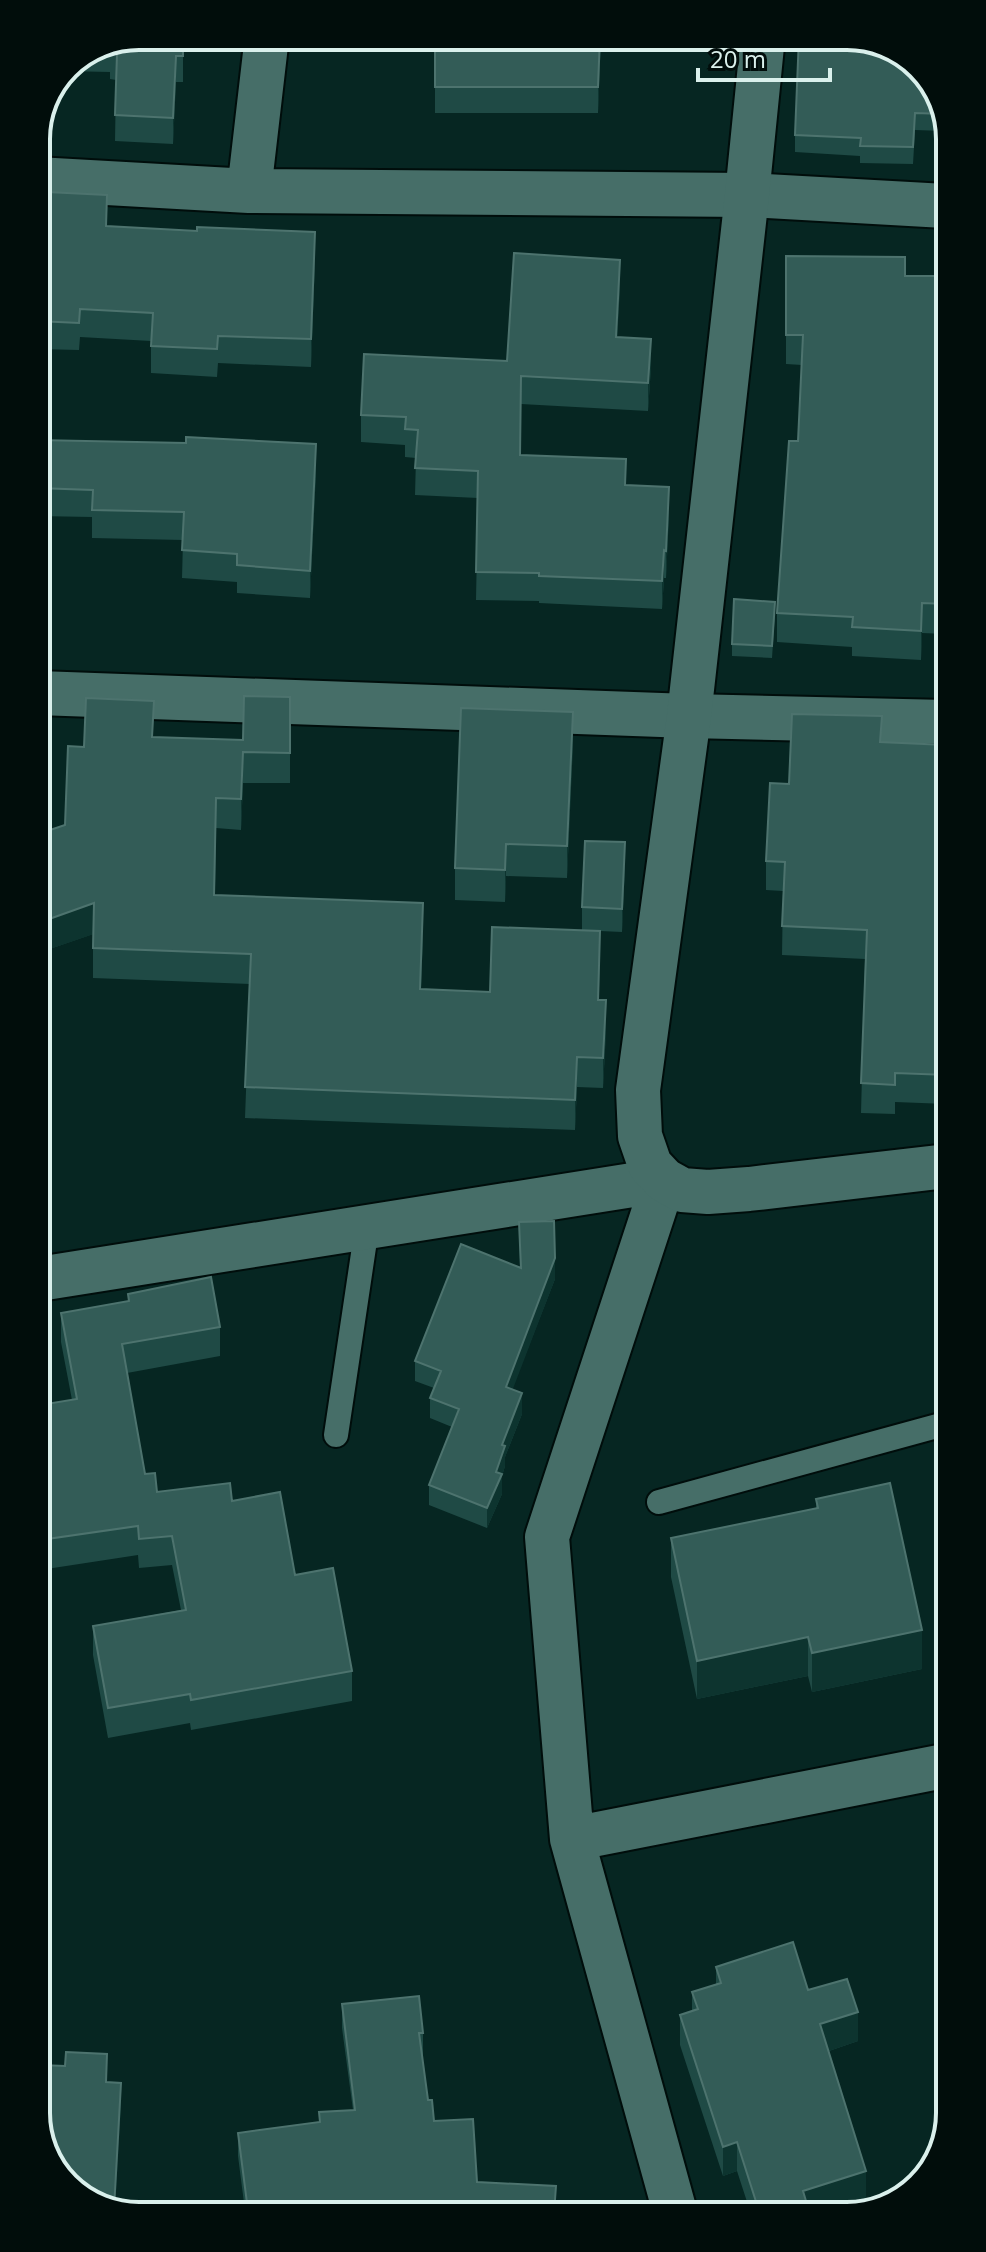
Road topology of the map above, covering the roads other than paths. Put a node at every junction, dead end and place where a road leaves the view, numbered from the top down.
1 (265, 50) edge
2 (762, 50) edge
3 (50, 180) edge
4 (249, 191) junction
5 (747, 195) junction
6 (936, 206) edge
7 (50, 693) edge
8 (689, 716) junction
9 (936, 722) edge
10 (936, 1167) edge
11 (664, 1180) junction
12 (367, 1227) junction
13 (50, 1277) edge
14 (936, 1426) edge
15 (336, 1435) dead end
16 (659, 1502) dead end
17 (936, 1768) edge
18 (572, 1839) junction
19 (672, 2202) edge

1 - 4 street
2 - 5 street
3 - 4 street
4 - 5 street
5 - 6 street
5 - 8 street
7 - 8 street
8 - 9 street
8 - 11 street
10 - 11 street
11 - 12 street
11 - 18 street
12 - 13 street
12 - 15 lane
14 - 16 lane
17 - 18 street
18 - 19 street

